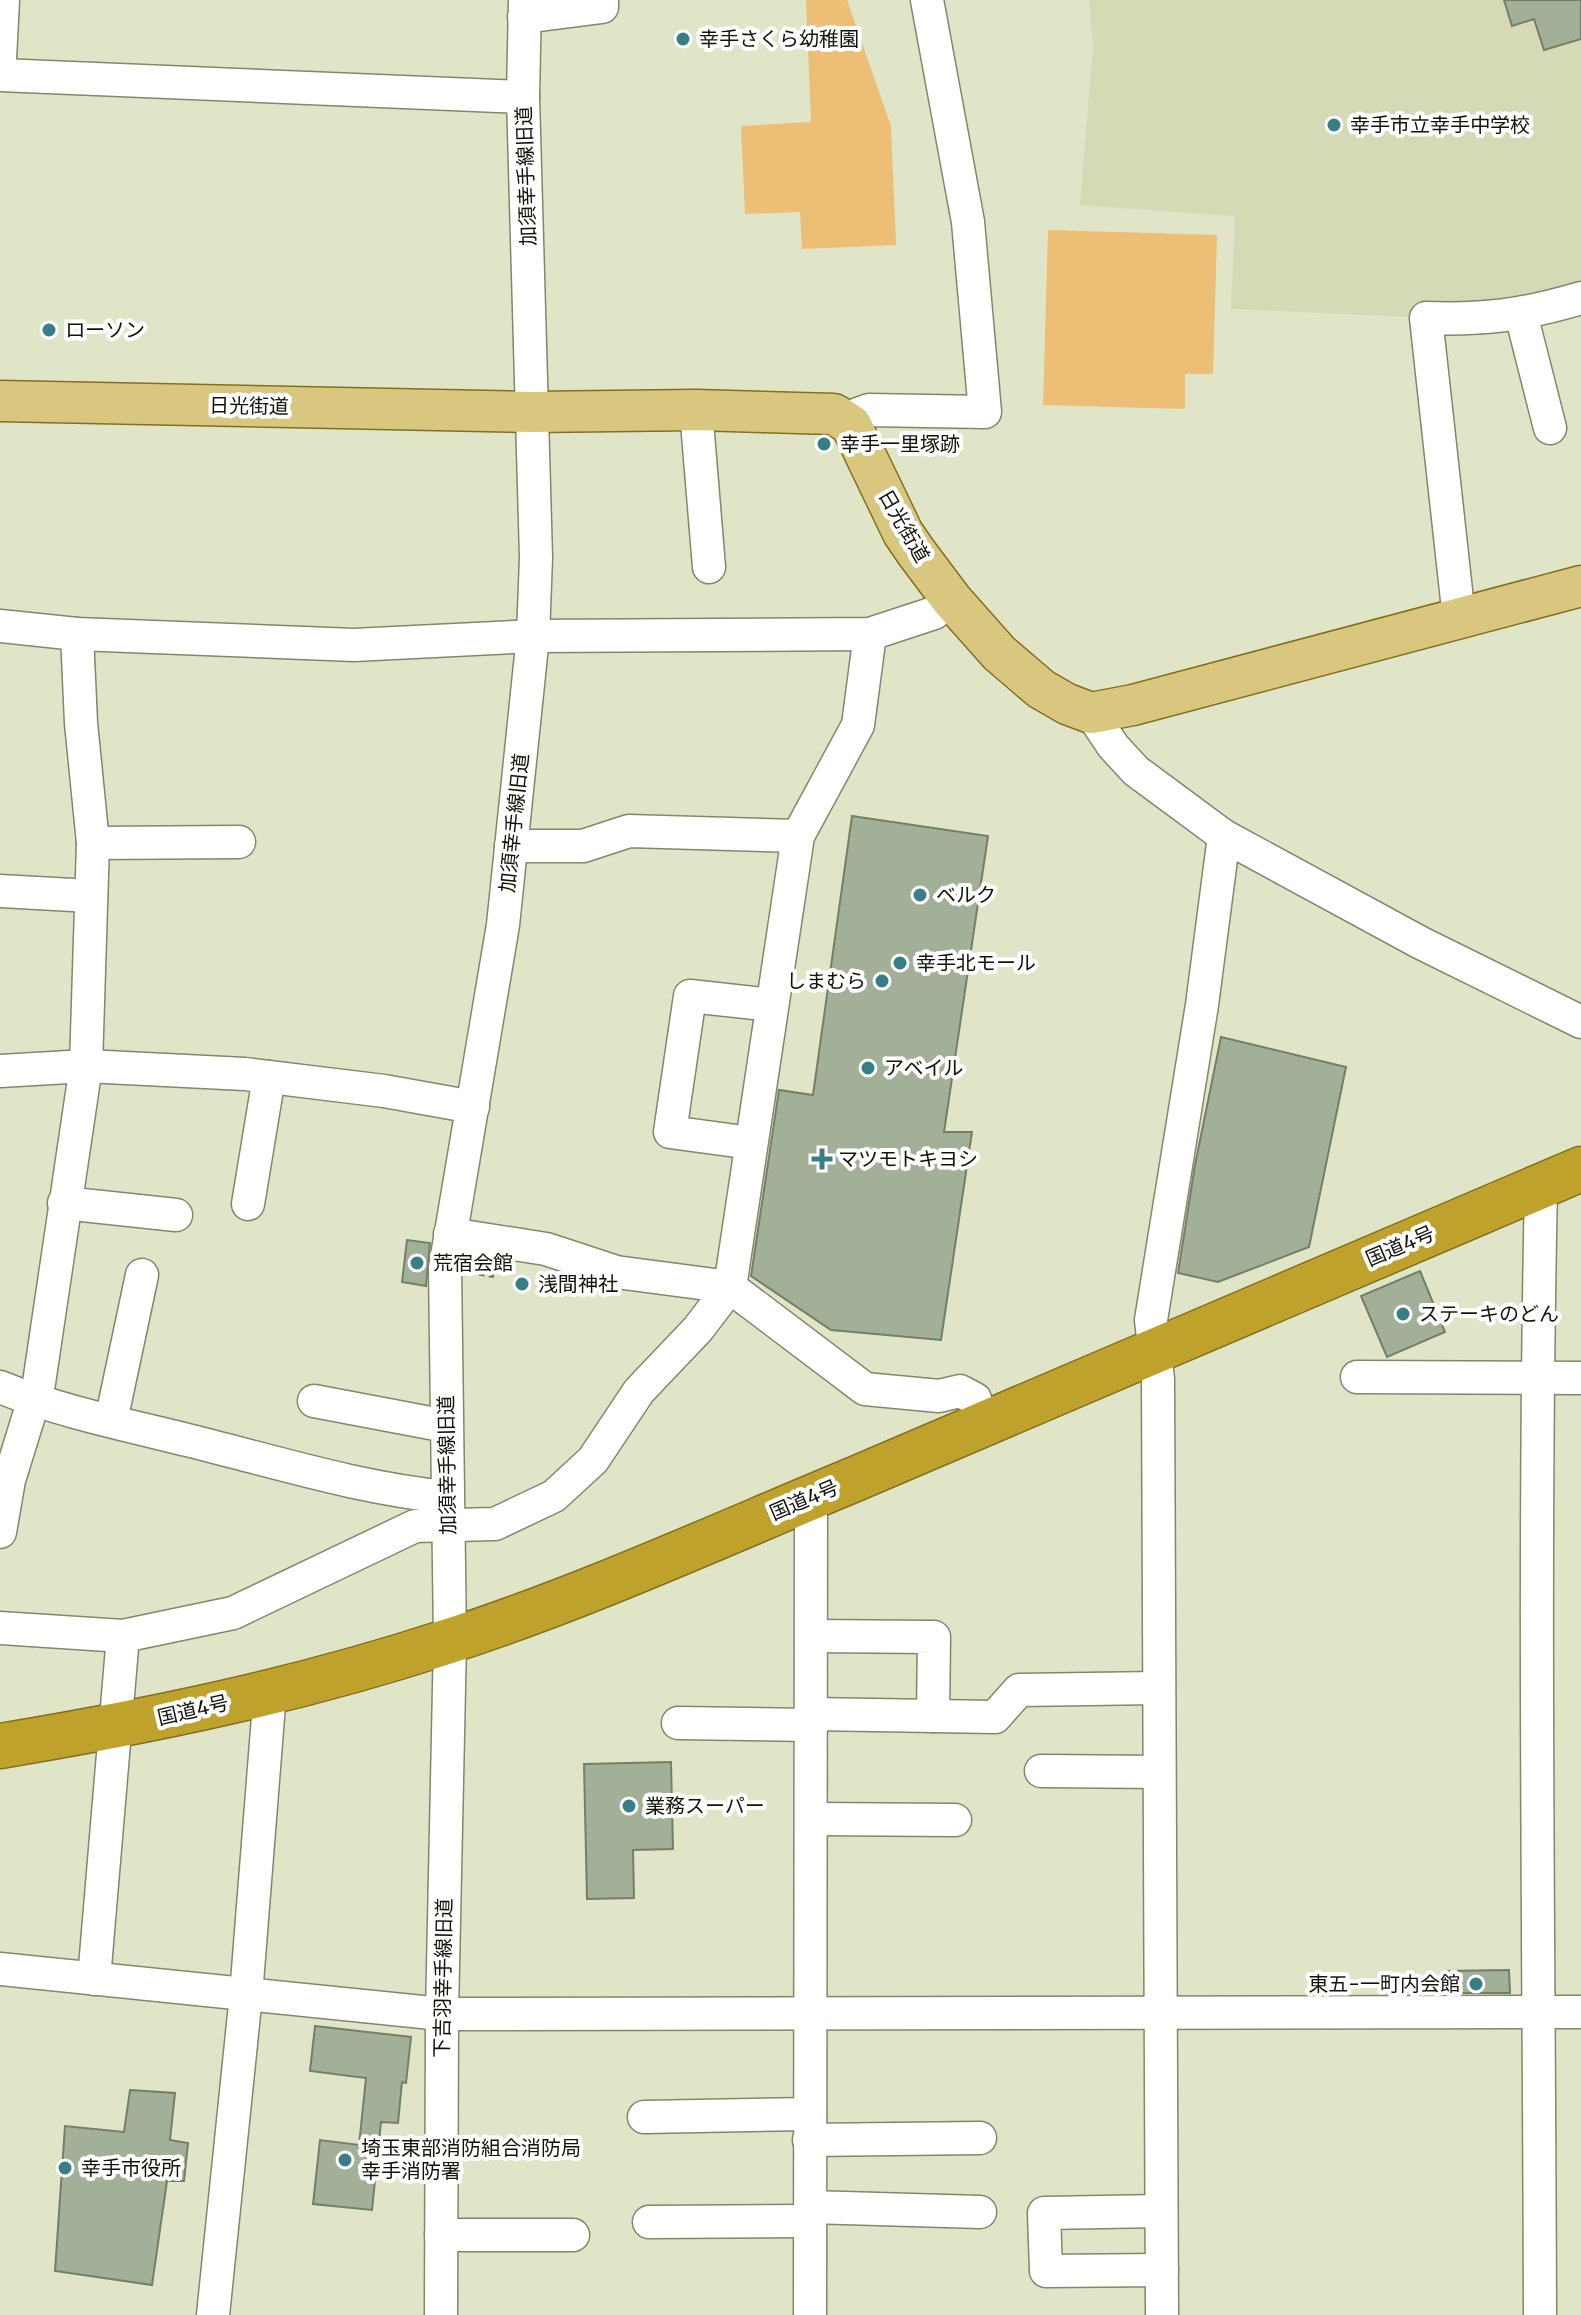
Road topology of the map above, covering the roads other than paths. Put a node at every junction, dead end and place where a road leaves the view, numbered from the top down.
1 (3, 0) edge
2 (602, 0) edge
3 (927, 0) edge
4 (525, 8) edge
5 (0, 59) edge
6 (0, 75) edge
7 (523, 97) junction
8 (1581, 298) edge
9 (1521, 314) junction
10 (0, 401) edge
11 (696, 410) junction
12 (531, 412) junction
13 (844, 419) junction
14 (1550, 428) dead end
15 (709, 567) dead end
16 (1581, 586) edge
17 (952, 600) junction
18 (1459, 618) junction
19 (0, 626) edge
20 (77, 634) junction
21 (870, 634) junction
22 (533, 636) junction
23 (1091, 713) junction
24 (798, 836) junction
25 (1224, 836) junction
26 (239, 842) dead end
27 (93, 843) junction
28 (511, 846) junction
29 (0, 891) edge
30 (91, 896) junction
31 (772, 1005) junction
32 (1581, 1022) edge
33 (86, 1066) junction
34 (0, 1071) edge
35 (269, 1077) junction
36 (473, 1107) junction
37 (751, 1143) junction
38 (1581, 1169) edge
39 (1541, 1186) junction
40 (64, 1203) junction
41 (248, 1204) dead end
42 (176, 1215) dead end
43 (450, 1234) junction
44 (142, 1275) dead end
45 (730, 1287) junction
46 (1154, 1350) junction
47 (1357, 1377) dead end
48 (1537, 1378) junction
49 (1581, 1378) edge
50 (0, 1387) edge
51 (33, 1400) junction
52 (314, 1401) dead end
53 (111, 1421) junction
54 (984, 1425) junction
55 (446, 1426) junction
56 (811, 1497) junction
57 (447, 1511) junction
58 (0, 1532) edge
59 (0, 1628) edge
60 (123, 1636) junction
61 (812, 1636) junction
62 (450, 1641) junction
63 (1158, 1688) junction
64 (270, 1692) junction
65 (933, 1716) junction
66 (812, 1720) junction
67 (678, 1723) dead end
68 (114, 1727) junction
69 (0, 1746) edge
70 (1041, 1771) dead end
71 (1159, 1772) junction
72 (812, 1819) junction
73 (955, 1820) dead end
74 (0, 1969) edge
75 (94, 1979) junction
76 (246, 1995) junction
77 (809, 2012) junction
78 (1536, 2012) junction
79 (1581, 2012) edge
80 (442, 2014) junction
81 (1159, 2014) junction
82 (644, 2117) dead end
83 (810, 2127) junction
84 (980, 2138) dead end
85 (1161, 2211) junction
86 (980, 2212) dead end
87 (810, 2214) junction
88 (649, 2222) dead end
89 (441, 2235) junction
90 (573, 2235) dead end
91 (1162, 2270) junction
92 (213, 2315) edge
93 (441, 2315) edge
94 (810, 2315) edge
95 (1162, 2315) edge
96 (1540, 2315) edge

1 - 5 street
2 - 4 street
3 - 13 street
4 - 7 street, 加須幸手線旧道
6 - 7 street
7 - 12 street, 加須幸手線旧道
8 - 9 street
9 - 14 street
9 - 18 street
10 - 12 main road, 日光街道
11 - 12 main road, 日光街道
11 - 13 main road, 日光街道
11 - 15 street
12 - 22 street, 加須幸手線旧道
13 - 17 main road, 日光街道
16 - 18 main road
17 - 21 street
17 - 23 main road, 日光街道
18 - 23 main road
19 - 20 street
20 - 22 street
20 - 27 street
21 - 22 street
21 - 24 street
22 - 28 street, 加須幸手線旧道
23 - 25 street
24 - 28 street
24 - 31 street
25 - 32 street
25 - 46 street
26 - 27 street
27 - 30 street
28 - 36 street, 加須幸手線旧道
29 - 30 street
30 - 33 street
31 - 37 street
31 - 37 street
33 - 34 street
33 - 35 street
33 - 40 street
35 - 36 street
35 - 41 street
36 - 43 street, 加須幸手線旧道
37 - 45 street
38 - 39 highway, 国道4号
39 - 46 highway, 国道4号
39 - 48 street
40 - 42 street
40 - 51 street
43 - 45 street
43 - 55 street, 加須幸手線旧道
44 - 53 street
45 - 54 street
45 - 57 street
46 - 54 highway, 国道4号
46 - 63 street
47 - 48 street
48 - 49 street
48 - 78 street
50 - 51 street
51 - 53 street
51 - 58 street
52 - 55 street
53 - 57 street
54 - 56 highway, 国道4号
55 - 57 street, 加須幸手線旧道
56 - 61 street
56 - 62 highway, 国道4号
57 - 60 street
57 - 62 street, 加須幸手線旧道
59 - 60 street
60 - 68 street
61 - 65 street
61 - 66 street
62 - 64 highway, 国道4号
62 - 80 street, 下吉羽幸手線旧道
63 - 65 street
63 - 71 street
64 - 68 highway, 国道4号
64 - 76 street
65 - 66 street
66 - 67 street
66 - 72 street
68 - 69 highway, 国道4号
68 - 75 street
70 - 71 street
71 - 81 street
72 - 73 street
72 - 77 street
74 - 75 street
75 - 76 street
76 - 80 street
76 - 92 street
77 - 80 street
77 - 81 street
77 - 83 street
78 - 79 street
78 - 81 street
78 - 96 street
80 - 89 street, 下吉羽幸手線旧道
81 - 85 street
82 - 83 street
83 - 84 street
83 - 87 street
85 - 91 street
85 - 91 street
86 - 87 street
87 - 88 street
87 - 94 street
89 - 90 street
89 - 93 street, 下吉羽幸手線旧道
91 - 95 street

